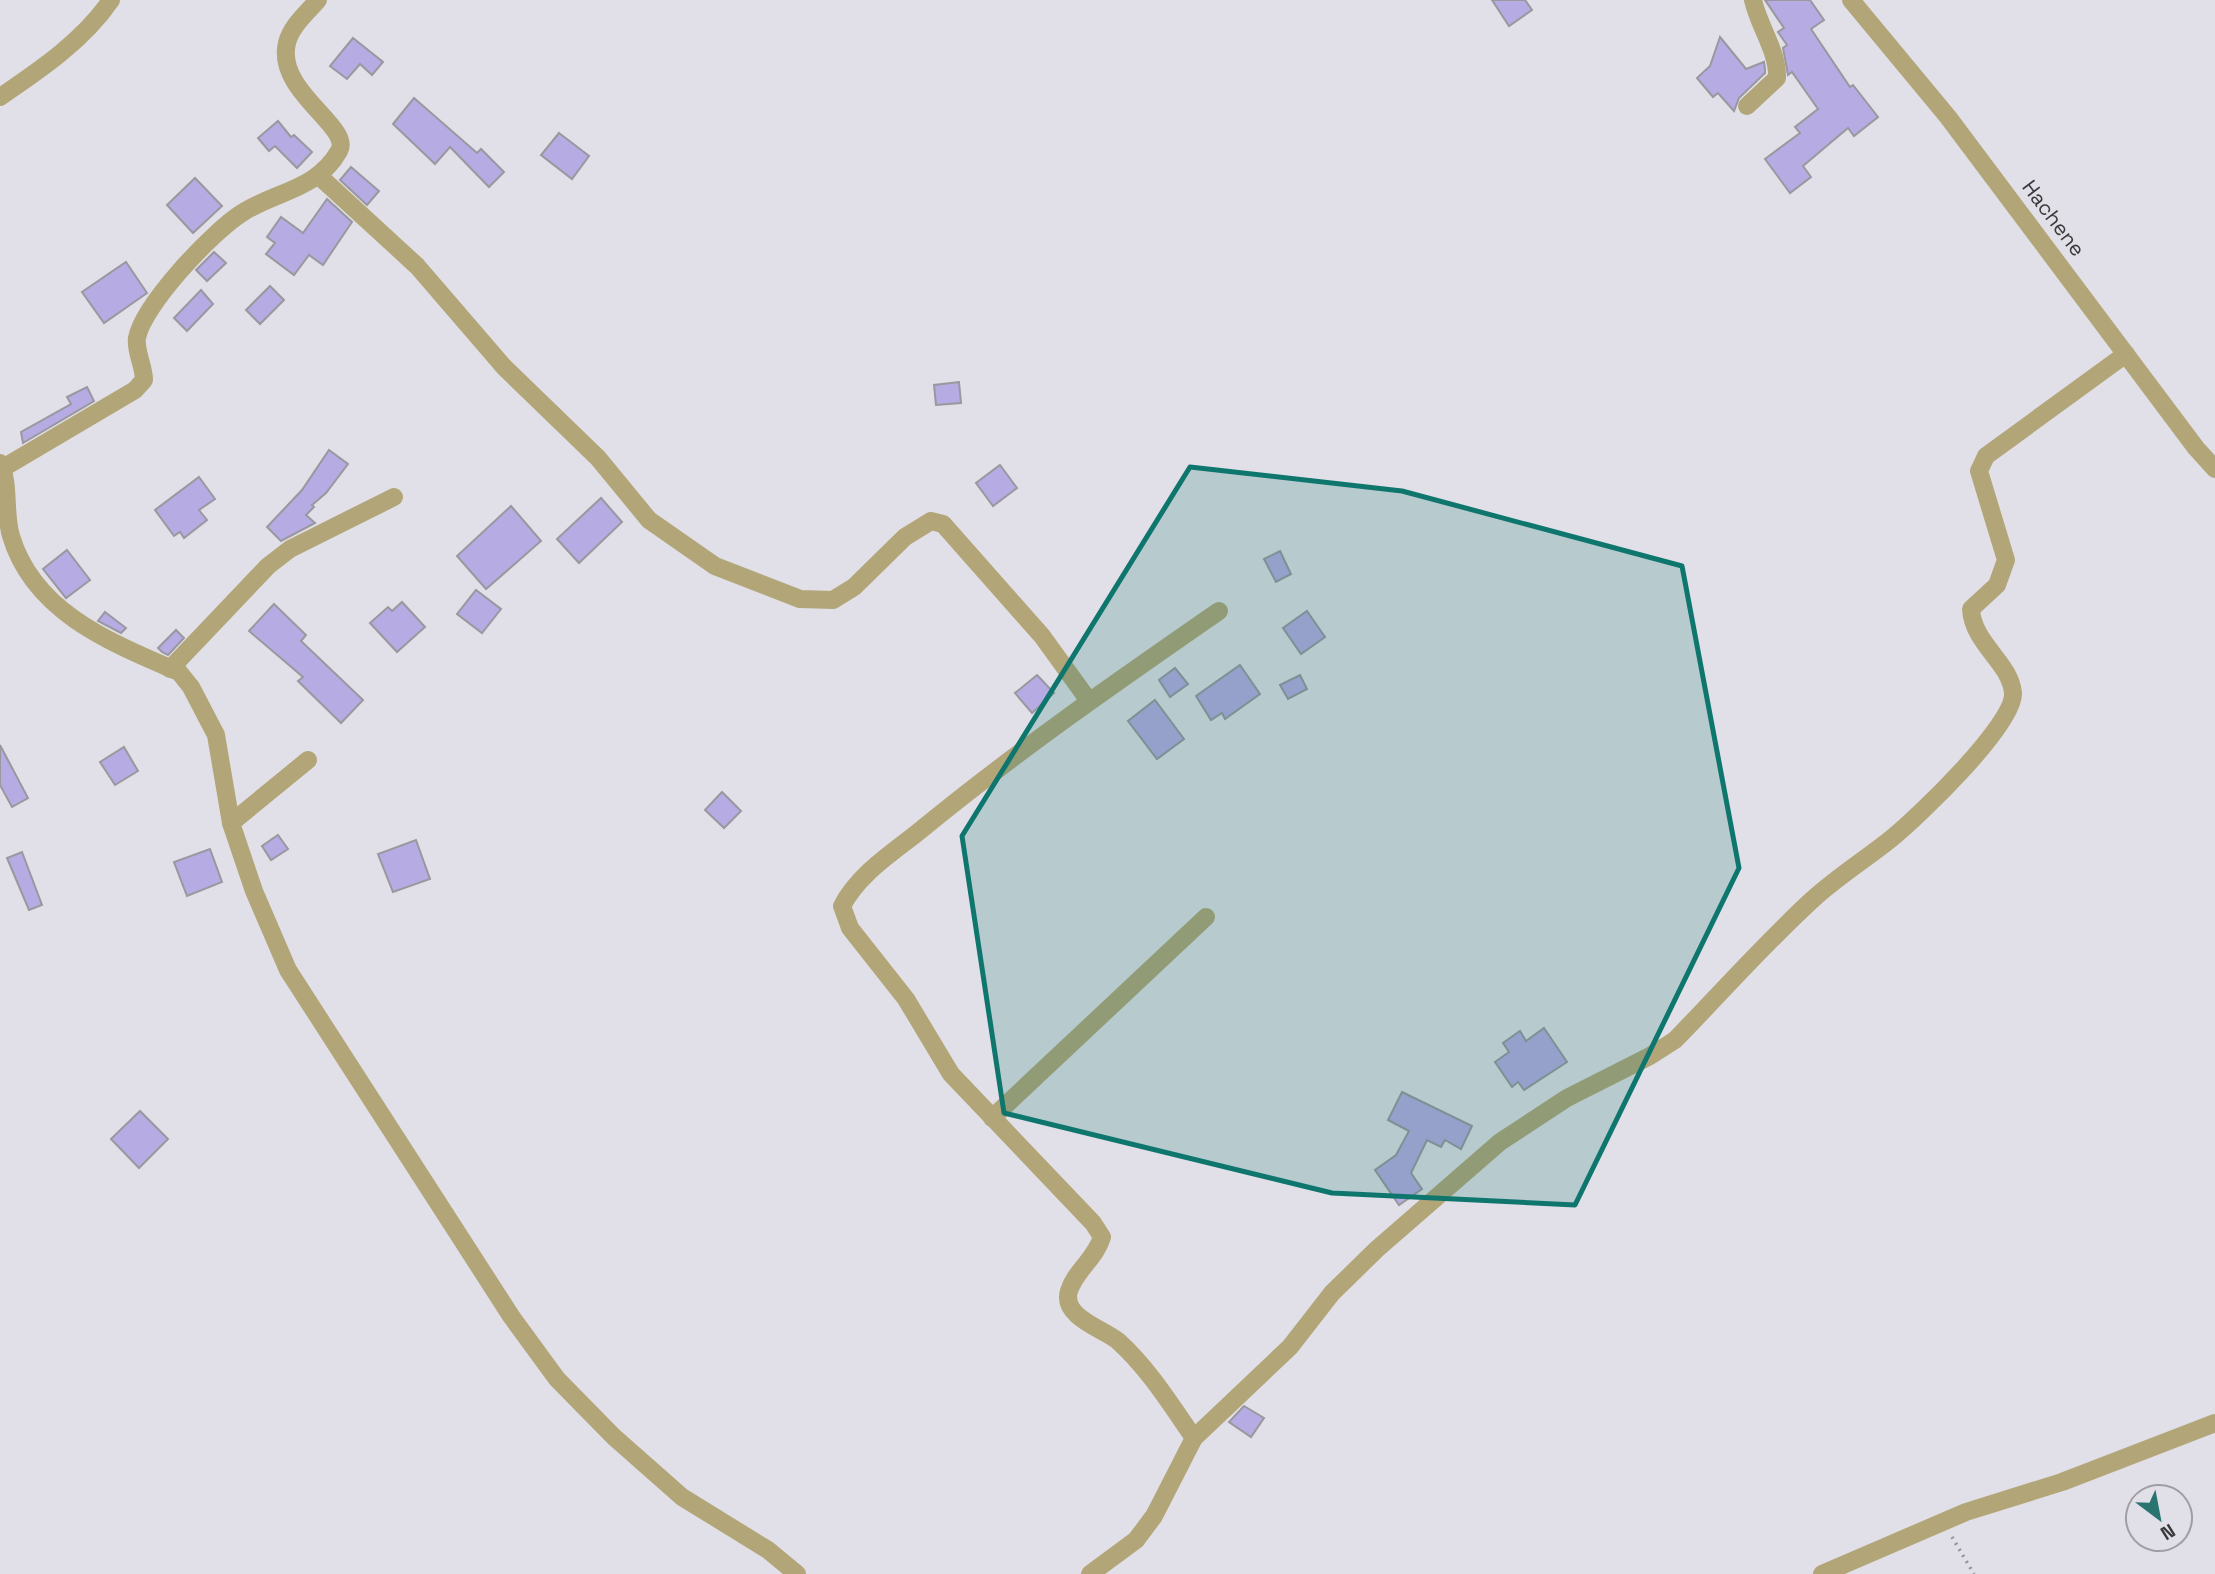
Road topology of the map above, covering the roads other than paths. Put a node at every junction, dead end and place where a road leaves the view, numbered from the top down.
1 (111, 0) edge
2 (318, 0) edge
3 (1753, 0) edge
4 (1851, 0) edge
5 (0, 97) edge
6 (1747, 106) dead end
7 (319, 176) junction
8 (2126, 354) junction
9 (1, 466) edge
10 (2215, 468) edge
11 (394, 496) dead end
12 (1219, 611) dead end
13 (170, 668) junction
14 (1088, 701) junction
15 (308, 760) dead end
16 (231, 823) junction
17 (1206, 917) dead end
18 (992, 1118) junction
19 (2215, 1423) edge
20 (1194, 1438) junction
21 (797, 1574) edge
22 (1090, 1574) edge
23 (1822, 1574) edge

1 - 5 street
2 - 7 street
3 - 6 street
4 - 8 street, Hachene
7 - 9 street
7 - 14 street
8 - 10 street, Hachene
8 - 20 street
9 - 13 street
11 - 13 street
12 - 14 street
13 - 16 street
14 - 18 street
15 - 16 street
16 - 21 street
17 - 18 street
18 - 20 street
19 - 23 street
20 - 22 street

